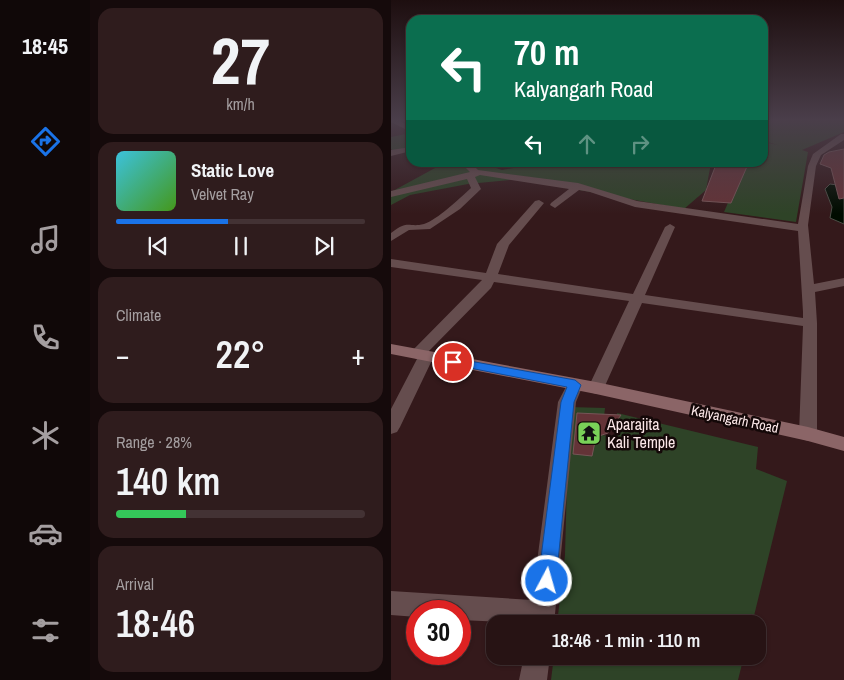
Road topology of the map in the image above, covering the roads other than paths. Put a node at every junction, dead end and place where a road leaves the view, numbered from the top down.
1 (822, 151) edge
2 (470, 167) edge
3 (475, 174) junction
4 (578, 186) junction
5 (391, 194) edge
6 (539, 203) dead end
7 (555, 205) dead end
8 (670, 227) dead end
9 (803, 228) junction
10 (391, 238) edge
11 (391, 263) edge
12 (490, 276) junction
13 (844, 282) edge
14 (807, 290) junction
15 (638, 297) junction
16 (809, 323) junction
17 (391, 349) edge
18 (421, 355) junction
19 (575, 385) junction
20 (596, 388) junction
21 (391, 427) edge
22 (809, 434) junction
23 (844, 444) edge
24 (391, 603) edge
25 (512, 615) edge
26 (542, 615) edge
27 (536, 665) edge
28 (533, 680) edge

1 - 9 street
2 - 3 street
3 - 4 street
3 - 5 street
3 - 10 street
4 - 7 street
4 - 9 street
6 - 12 street
8 - 15 street
9 - 14 street
11 - 12 street
12 - 15 street
12 - 18 street
13 - 14 street
14 - 16 street
15 - 16 street
15 - 20 street
16 - 22 street
17 - 18 main road, Kalyangarh Road
18 - 19 main road, Kalyangarh Road
18 - 21 street
19 - 20 main road, Kalyangarh Road
19 - 26 street
20 - 22 main road, Kalyangarh Road
22 - 23 main road, Kalyangarh Road
24 - 25 street
27 - 28 street

